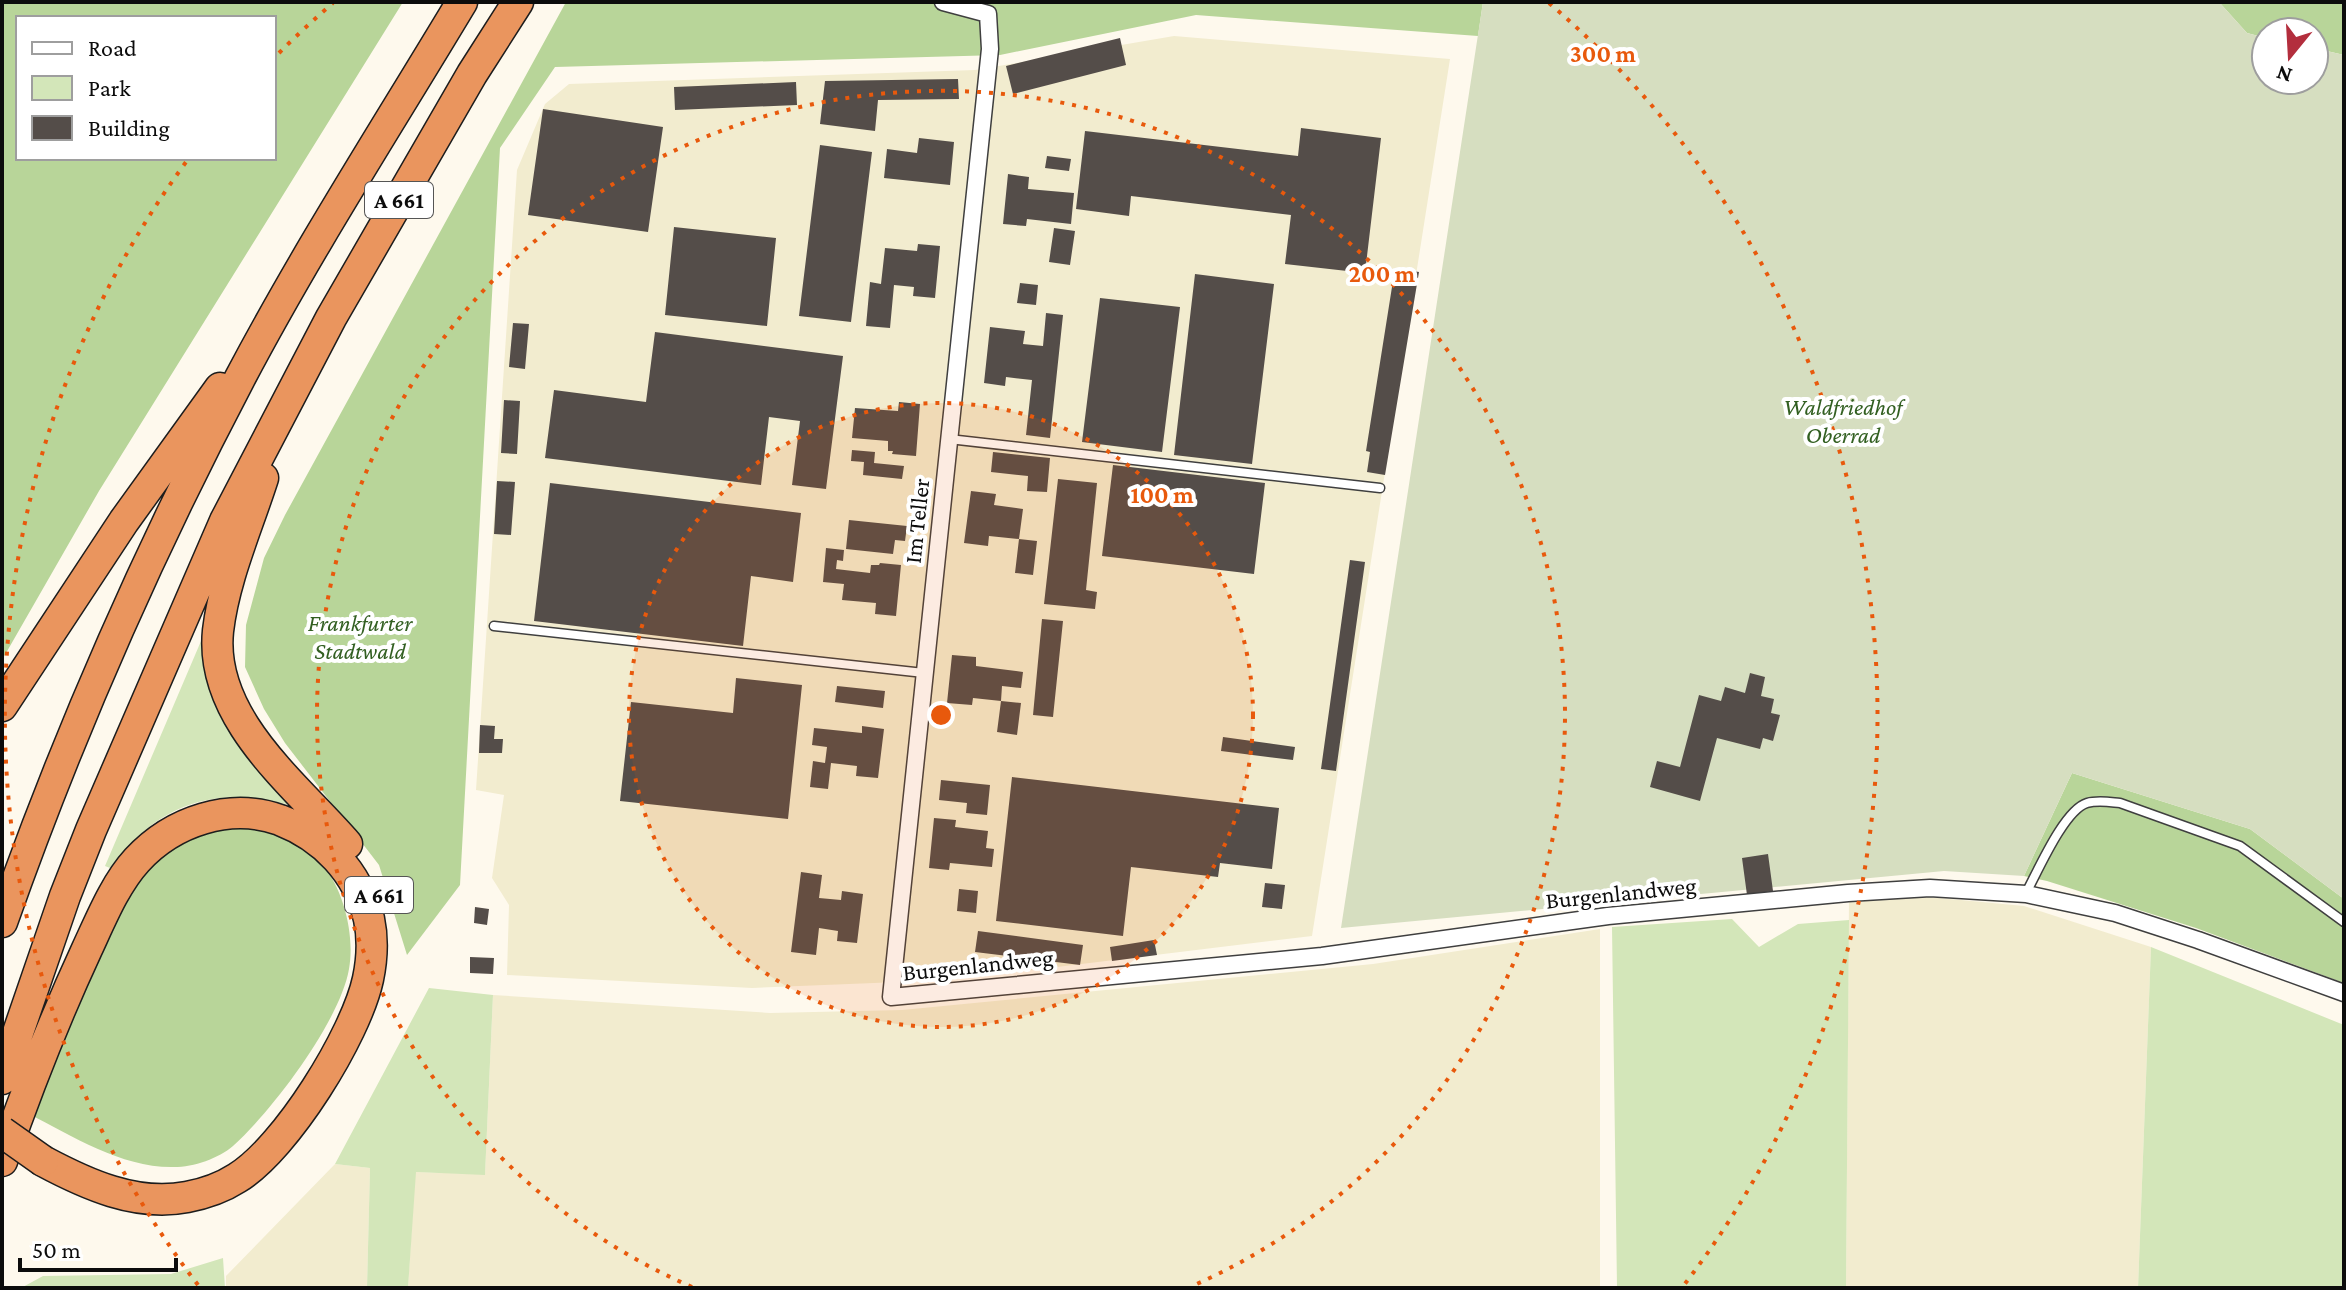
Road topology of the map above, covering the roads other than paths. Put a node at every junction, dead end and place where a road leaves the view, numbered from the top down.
1 (462, 2) edge
2 (518, 2) edge
3 (943, 2) edge
4 (282, 302) junction
5 (286, 402) junction
6 (949, 439) junction
7 (1380, 488) dead end
8 (494, 626) dead end
9 (925, 673) junction
10 (2, 706) edge
11 (2026, 894) junction
12 (2, 922) edge
13 (2344, 922) edge
14 (2344, 993) edge
15 (891, 997) joint
16 (2, 1079) edge
17 (2, 1132) edge
18 (2, 1151) edge
19 (2, 1161) edge
20 (41, 1168) junction

1 - 4 highway, A 661
2 - 5 highway, A 661
3 - 6 street, Im Teller
4 - 10 highway, A 661
4 - 12 highway, A 661
5 - 16 highway, A 661
5 - 20 highway, A 661
6 - 7 lane
6 - 9 street, Im Teller
8 - 9 lane
9 - 15 street, Im Teller
11 - 13 lane
11 - 14 street, Burgenlandweg
11 - 15 street, Burgenlandweg
17 - 20 highway, bridge
18 - 20 highway, A 661
19 - 20 highway

